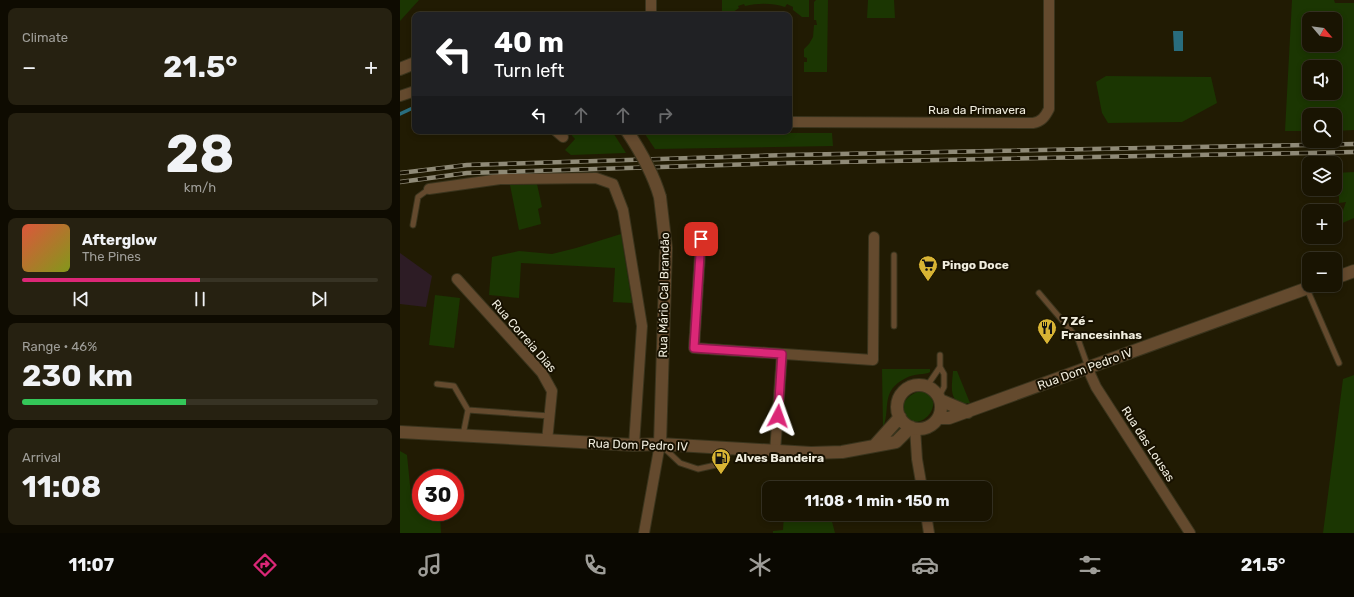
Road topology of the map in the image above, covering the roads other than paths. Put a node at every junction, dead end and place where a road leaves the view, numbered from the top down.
1 (651, 0) edge
2 (1049, 0) edge
3 (651, 12) edge
4 (412, 92) edge
5 (400, 96) edge
6 (792, 122) edge
7 (629, 134) edge
8 (429, 189) joint
9 (413, 225) dead end
10 (711, 234) dead end
11 (874, 237) dead end
12 (894, 255) dead end
13 (1354, 271) edge
14 (1342, 275) edge
15 (457, 280) dead end
16 (1302, 290) edge
17 (1313, 292) edge
18 (1039, 293) dead end
19 (894, 326) dead end
20 (782, 354) junction
21 (940, 355) dead end
22 (1339, 363) dead end
23 (940, 367) junction
24 (1088, 368) junction
25 (437, 384) dead end
26 (927, 386) junction
27 (939, 398) junction
28 (468, 410) junction
29 (968, 412) junction
30 (899, 414) junction
31 (550, 416) junction
32 (938, 418) junction
33 (913, 428) junction
34 (400, 432) edge
35 (463, 436) junction
36 (547, 441) junction
37 (660, 444) junction
38 (634, 445) junction
39 (876, 445) junction
40 (730, 449) junction
41 (776, 452) junction
42 (921, 481) edge
43 (927, 521) edge
44 (644, 533) edge
45 (929, 533) edge
46 (1190, 533) edge

1 - 3 street
2 - 6 street, Rua da Primavera
4 - 5 street
7 - 37 street, Rua Mário Cal Brandão, bridge
8 - 9 lane
8 - 38 street
10 - 20 street
11 - 20 street
12 - 19 lane
13 - 14 street
15 - 31 street, Rua Correia Dias
16 - 24 street, Rua Dom Pedro IV
17 - 22 lane
18 - 24 lane
20 - 41 street
21 - 23 lane
23 - 26 lane
23 - 27 lane
24 - 29 street, Rua Dom Pedro IV
24 - 46 street, Rua das Lousas
25 - 28 lane
26 - 27 street
26 - 30 street
27 - 29 street
27 - 32 street
28 - 31 lane
28 - 35 lane
29 - 32 street, Rua Dom Pedro IV
30 - 33 street
30 - 39 street
31 - 36 street, Rua Correia Dias
32 - 33 street, Rua Dom Pedro IV
33 - 39 street, Rua Dom Pedro IV
33 - 42 street
34 - 35 street, Rua Dom Pedro IV
35 - 36 street, Rua Dom Pedro IV
36 - 38 street, Rua Dom Pedro IV
37 - 38 street, Rua Dom Pedro IV
37 - 40 street, Rua Dom Pedro IV
37 - 40 lane
37 - 44 street
39 - 41 street, Rua Dom Pedro IV
40 - 41 street, Rua Dom Pedro IV
43 - 45 street

